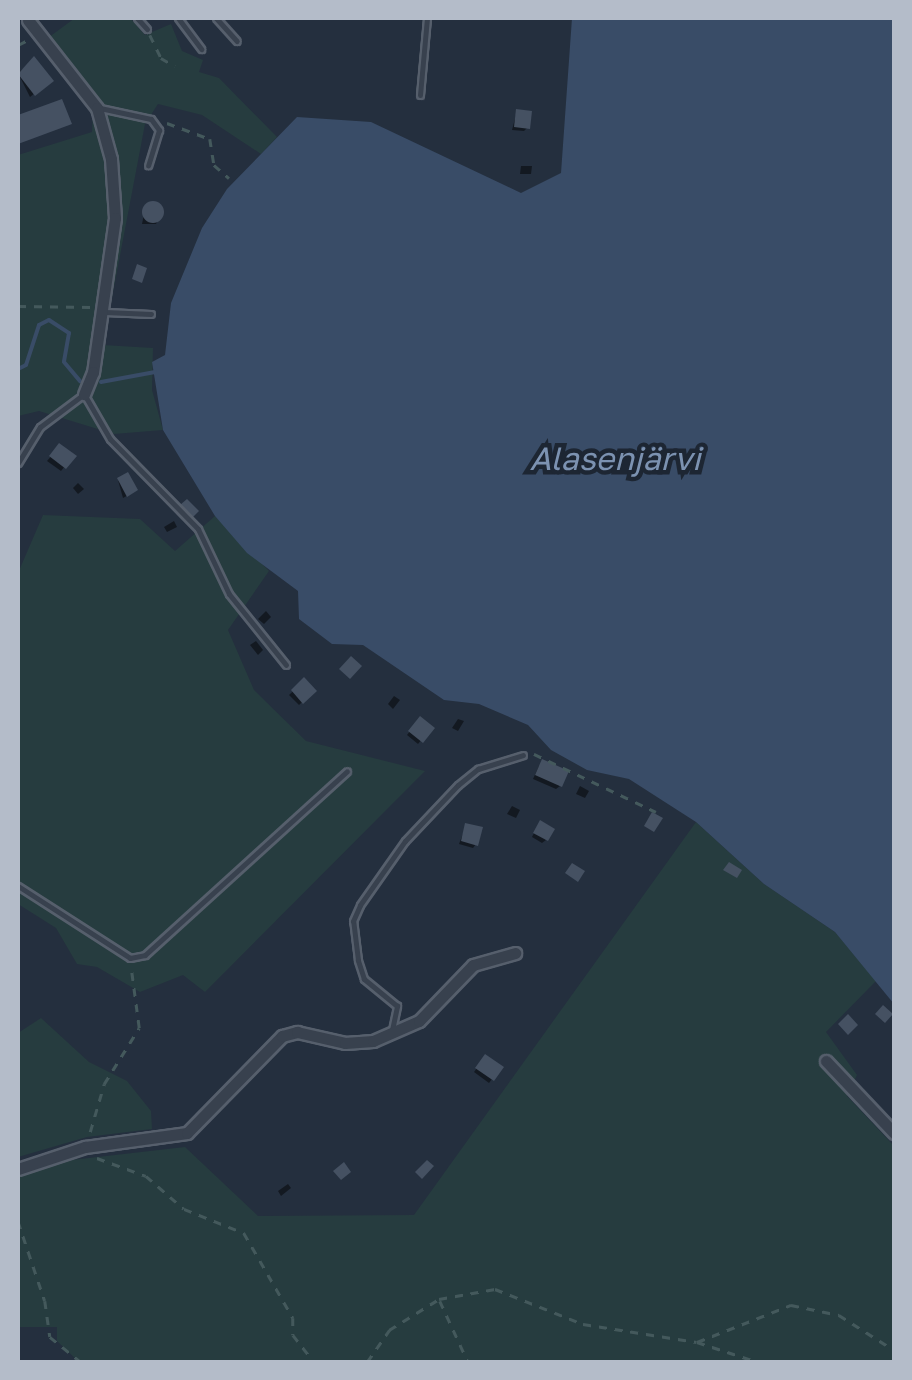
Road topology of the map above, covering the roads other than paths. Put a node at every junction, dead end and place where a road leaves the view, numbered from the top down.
1 (138, 18) edge
2 (178, 18) edge
3 (216, 18) edge
4 (427, 18) edge
5 (29, 19) edge
6 (147, 29) road end
7 (18, 30) edge
8 (237, 42) dead end
9 (202, 49) dead end
10 (420, 94) dead end
11 (97, 108) junction
12 (148, 166) dead end
13 (102, 310) junction
14 (151, 314) dead end
15 (84, 394) junction
16 (18, 463) edge
17 (286, 665) dead end
18 (522, 755) road end
19 (348, 772) dead end
20 (18, 886) edge
21 (515, 953) dead end
22 (392, 1030) junction
23 (826, 1061) dead end
24 (894, 1132) edge
25 (18, 1168) edge

1 - 6 lane
2 - 9 lane
3 - 8 lane
4 - 10 lane
5 - 7 street
5 - 11 street
11 - 12 lane
11 - 13 street
13 - 14 lane
13 - 15 street
15 - 16 lane
15 - 17 lane
18 - 22 lane
19 - 20 lane
21 - 22 street
22 - 25 street
23 - 24 street

